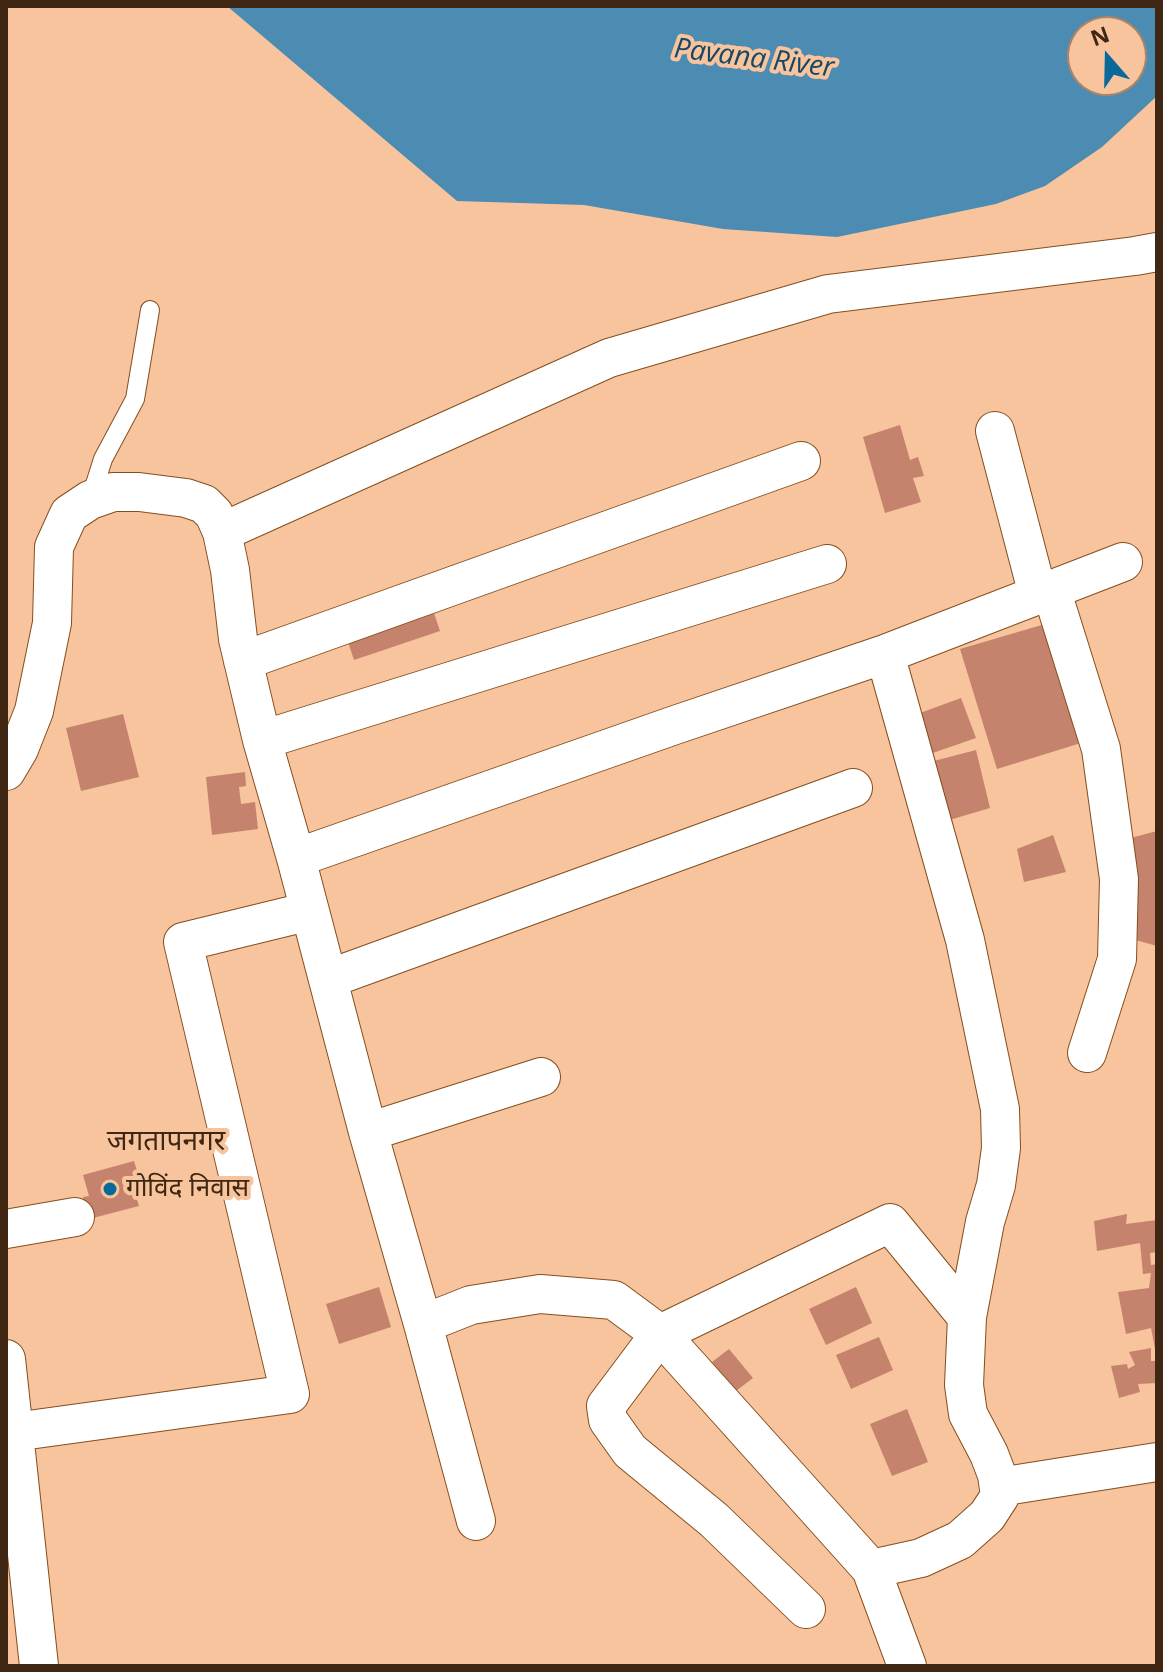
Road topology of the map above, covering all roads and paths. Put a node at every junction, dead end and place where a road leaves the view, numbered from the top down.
1 (1157, 252) edge
2 (150, 310) dead end
3 (995, 431) dead end
4 (801, 461) dead end
5 (90, 500) junction
6 (222, 532) junction
7 (1123, 562) dead end
8 (827, 564) dead end
9 (1045, 592) junction
10 (885, 654) junction
11 (243, 661) junction
12 (262, 740) junction
13 (6, 771) edge
14 (853, 788) dead end
15 (296, 858) junction
16 (310, 911) junction
17 (328, 979) junction
18 (1087, 1053) dead end
19 (541, 1077) dead end
20 (368, 1132) junction
21 (75, 1217) dead end
22 (6, 1229) edge
23 (967, 1317) junction
24 (423, 1324) junction
25 (660, 1334) junction
26 (6, 1359) edge
27 (14, 1432) junction
28 (1157, 1462) edge
29 (999, 1487) junction
30 (476, 1521) dead end
31 (871, 1569) junction
32 (806, 1609) dead end
33 (39, 1666) edge
34 (907, 1666) edge

1 - 6 street
2 - 5 lane
3 - 9 street
4 - 11 street
5 - 6 street
5 - 13 street
6 - 11 street
7 - 9 street
8 - 12 street
9 - 10 street
9 - 18 street
10 - 15 street
10 - 23 street
11 - 12 street
12 - 15 street
14 - 17 street
15 - 16 street
16 - 17 street
16 - 27 street
17 - 20 street
19 - 20 street
20 - 24 street
21 - 22 street
23 - 25 street
23 - 29 street
24 - 25 street
24 - 30 street
25 - 31 street
25 - 32 street
26 - 27 street
27 - 33 street
28 - 29 street
29 - 31 street
31 - 34 street

